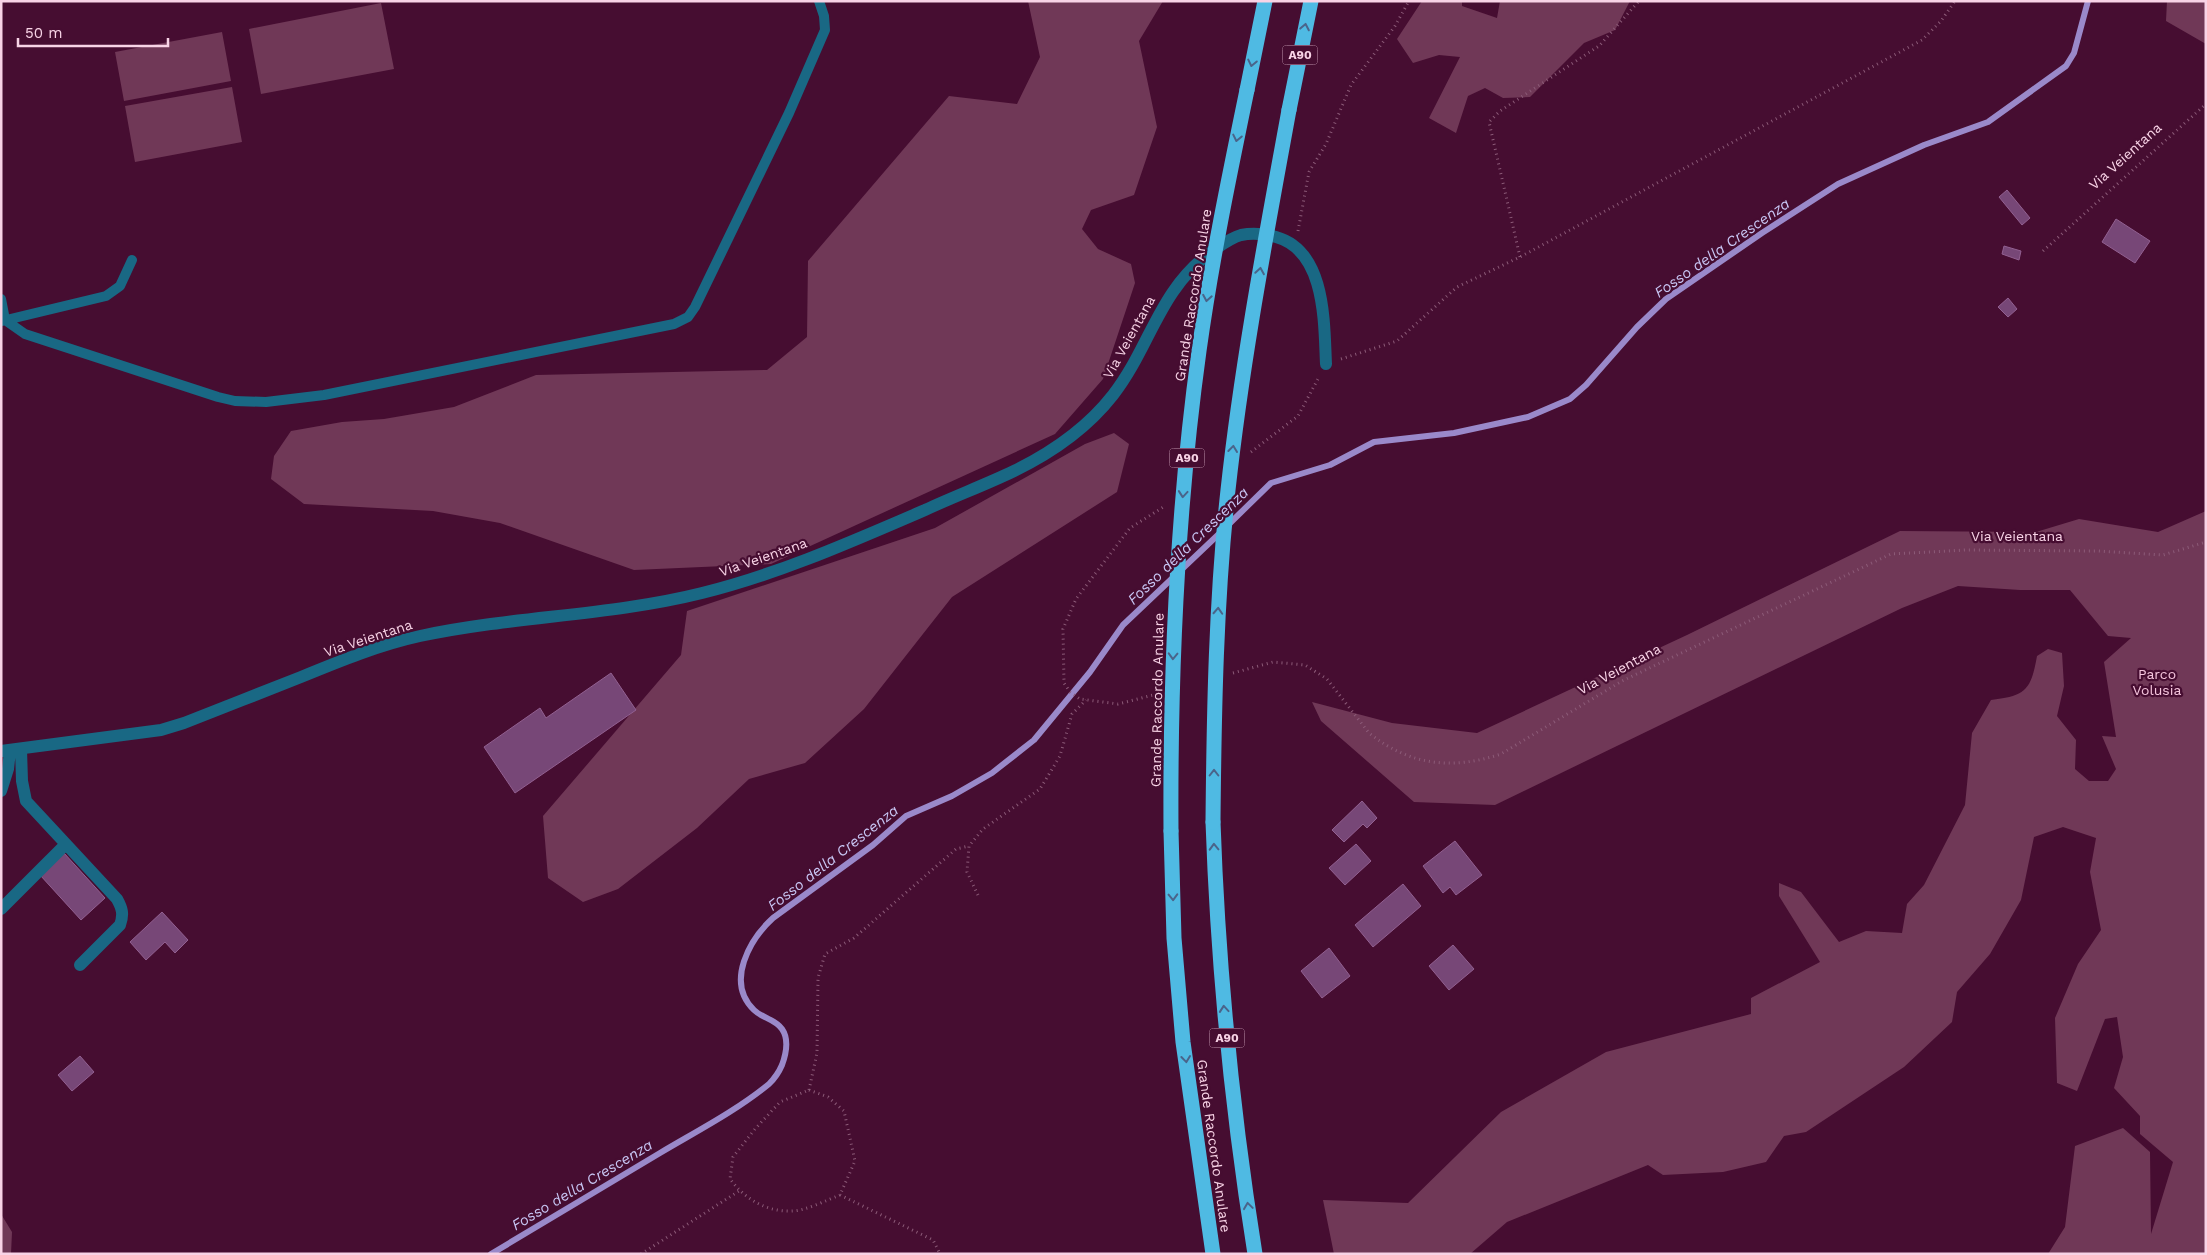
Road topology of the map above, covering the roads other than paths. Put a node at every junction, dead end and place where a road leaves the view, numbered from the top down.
1 (819, 1) edge
2 (1265, 1) edge
3 (1311, 1) edge
4 (132, 260) dead end
5 (1, 299) edge
6 (3, 320) edge
7 (1326, 364) road end
8 (8, 750) edge
9 (1, 792) edge
10 (66, 844) junction
11 (1, 909) edge
12 (80, 964) dead end
13 (1213, 1254) edge
14 (1255, 1254) edge

1 - 6 lane
2 -> 13 highway, Grande Raccordo Anulare / A90, bridge
14 -> 3 highway, Grande Raccordo Anulare / A90, bridge
4 - 6 lane
5 - 6 lane
7 - 8 street, Via Veientana
8 - 9 street
8 - 10 street
10 - 11 street
10 - 12 street

